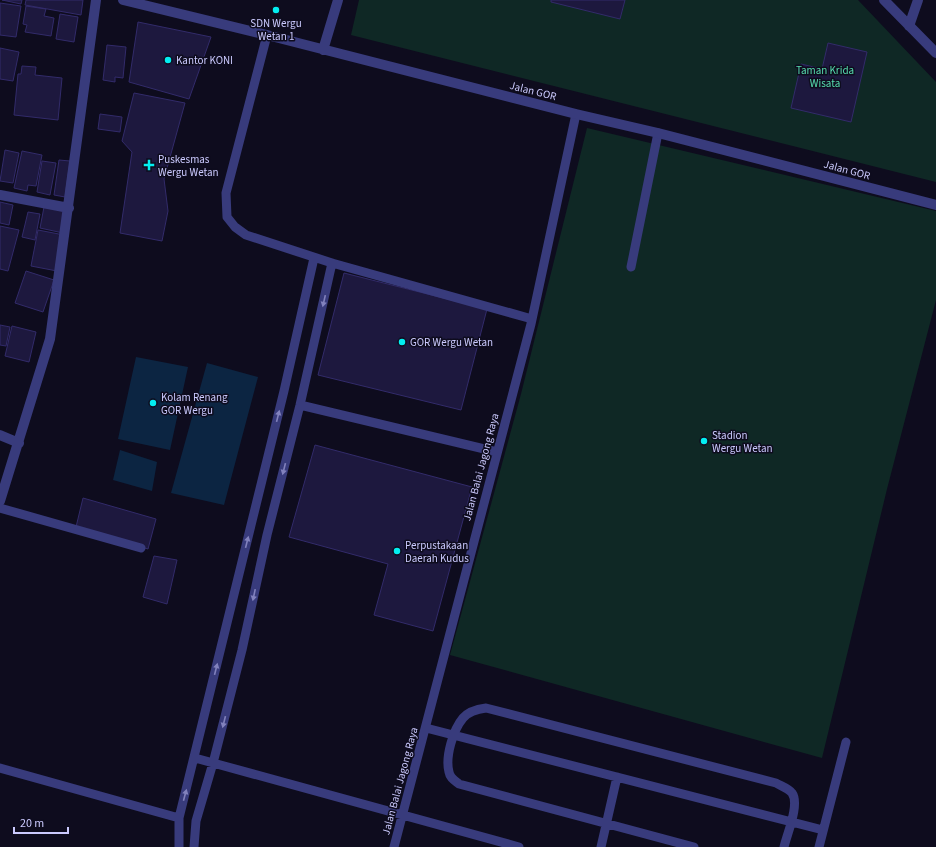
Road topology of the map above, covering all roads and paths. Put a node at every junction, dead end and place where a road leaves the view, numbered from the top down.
1 (96, 0) edge
2 (338, 0) edge
3 (884, 0) edge
4 (918, 0) edge
5 (129, 1) edge
6 (909, 26) junction
7 (267, 35) junction
8 (324, 50) junction
9 (936, 53) edge
10 (576, 114) junction
11 (658, 133) junction
12 (0, 195) edge
13 (936, 205) edge
14 (69, 208) junction
15 (314, 258) junction
16 (332, 263) junction
17 (631, 267) dead end
18 (532, 319) junction
19 (300, 406) junction
20 (0, 435) edge
21 (19, 443) junction
22 (497, 452) junction
23 (0, 501) edge
24 (0, 508) edge
25 (141, 548) dead end
26 (426, 728) junction
27 (454, 735) junction
28 (846, 742) dead end
29 (195, 758) junction
30 (214, 763) junction
31 (0, 768) edge
32 (617, 777) junction
33 (403, 814) junction
34 (179, 818) junction
35 (790, 822) junction
36 (606, 823) junction
37 (823, 830) junction
38 (179, 847) edge
39 (194, 847) edge
40 (394, 847) edge
41 (519, 847) edge
42 (601, 847) edge
43 (694, 847) edge
44 (784, 847) edge
45 (819, 847) edge

1 - 14 street
2 - 8 street
3 - 6 street
4 - 6 street
5 - 7 street, Jalan GOR
6 - 9 street
7 - 8 street, Jalan GOR
7 - 15 lane
8 - 10 street, Jalan GOR
10 - 11 street, Jalan GOR
10 - 18 lane, Jalan Balai Jagong Raya
11 - 13 street, Jalan GOR
11 - 17 lane
12 - 14 street
14 - 21 street
15 - 16 lane
29 -> 15 lane
16 - 18 lane
16 -> 19 lane
18 - 22 lane, Jalan Balai Jagong Raya
19 - 22 lane
19 -> 30 lane
20 - 21 street
21 - 23 street
22 - 26 lane, Jalan Balai Jagong Raya
24 - 25 lane
26 - 27 lane
26 - 33 lane, Jalan Balai Jagong Raya
27 - 32 lane
27 - 35 lane
27 - 36 lane
28 - 37 lane
29 - 30 lane
34 -> 29 lane
30 - 33 lane
30 - 39 lane
31 - 34 lane
32 - 35 lane
32 - 36 lane
33 - 40 lane, Jalan Balai Jagong Raya
33 - 41 lane
34 - 38 lane
35 - 37 lane
35 - 44 lane
36 - 42 lane
36 - 43 lane
37 - 45 lane

